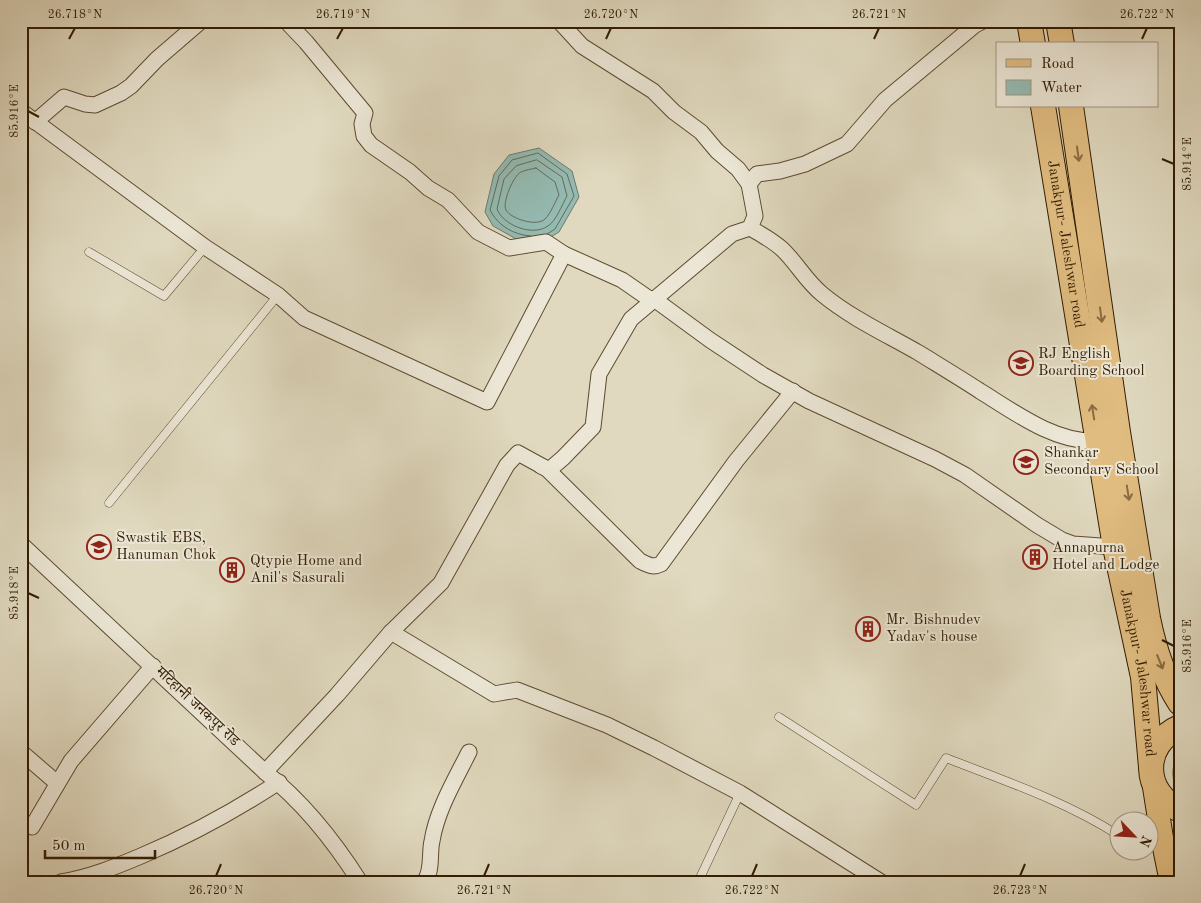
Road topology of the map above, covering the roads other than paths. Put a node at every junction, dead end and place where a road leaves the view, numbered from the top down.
1 (201, 21) edge
2 (286, 21) edge
3 (559, 21) edge
4 (983, 21) edge
5 (1029, 21) edge
6 (1058, 21) edge
7 (1033, 42) edge
8 (1062, 42) edge
9 (1043, 108) edge
10 (1071, 108) edge
11 (21, 112) edge
12 (35, 122) junction
13 (749, 184) junction
14 (750, 228) junction
15 (205, 246) junction
16 (89, 252) dead end
17 (564, 254) junction
18 (278, 295) junction
19 (654, 299) junction
20 (793, 391) junction
21 (1097, 441) junction
22 (518, 453) junction
23 (109, 503) dead end
24 (1114, 546) junction
25 (25, 554) edge
26 (390, 632) junction
27 (153, 666) junction
28 (1180, 703) edge
29 (779, 717) dead end
30 (1180, 727) edge
31 (21, 752) edge
32 (468, 752) dead end
33 (265, 772) junction
34 (1152, 774) junction
35 (278, 782) junction
36 (57, 783) junction
37 (740, 793) junction
38 (1180, 810) edge
39 (21, 822) edge
40 (1108, 829) edge
41 (1174, 876) edge
42 (871, 879) edge
43 (61, 882) edge
44 (360, 882) edge
45 (424, 882) edge
46 (698, 882) edge

1 - 12 street
2 - 17 street
3 - 13 street
4 - 13 street
5 - 7 highway
6 - 8 highway
21 -> 9 highway, Janakpur- Jaleshwar road
10 -> 28 highway, Janakpur- Jaleshwar road
11 - 12 street
12 - 15 street
13 - 14 street
14 - 19 street
14 - 21 street
15 - 16 lane
15 - 18 street
17 - 18 street
17 - 19 street
18 - 23 lane
19 - 20 street
19 - 22 street
20 - 22 street
20 - 24 street
21 - 24 highway, Janakpur- Jaleshwar road
22 - 26 street
24 - 34 highway, Janakpur- Jaleshwar road
25 - 27 street, मटिहानी जनकपुर रोड
26 - 33 street
26 - 37 street
27 - 33 street, मटिहानी जनकपुर रोड
27 - 36 street
29 - 40 lane
30 - 34 highway
31 - 36 street
32 - 45 street
33 - 35 street, मटिहानी जनकपुर रोड
34 - 38 highway
34 - 41 main road
35 - 43 street
35 - 44 street, मटिहानी जनकपुर रोड
36 - 39 street
37 - 42 street
37 - 46 lane

